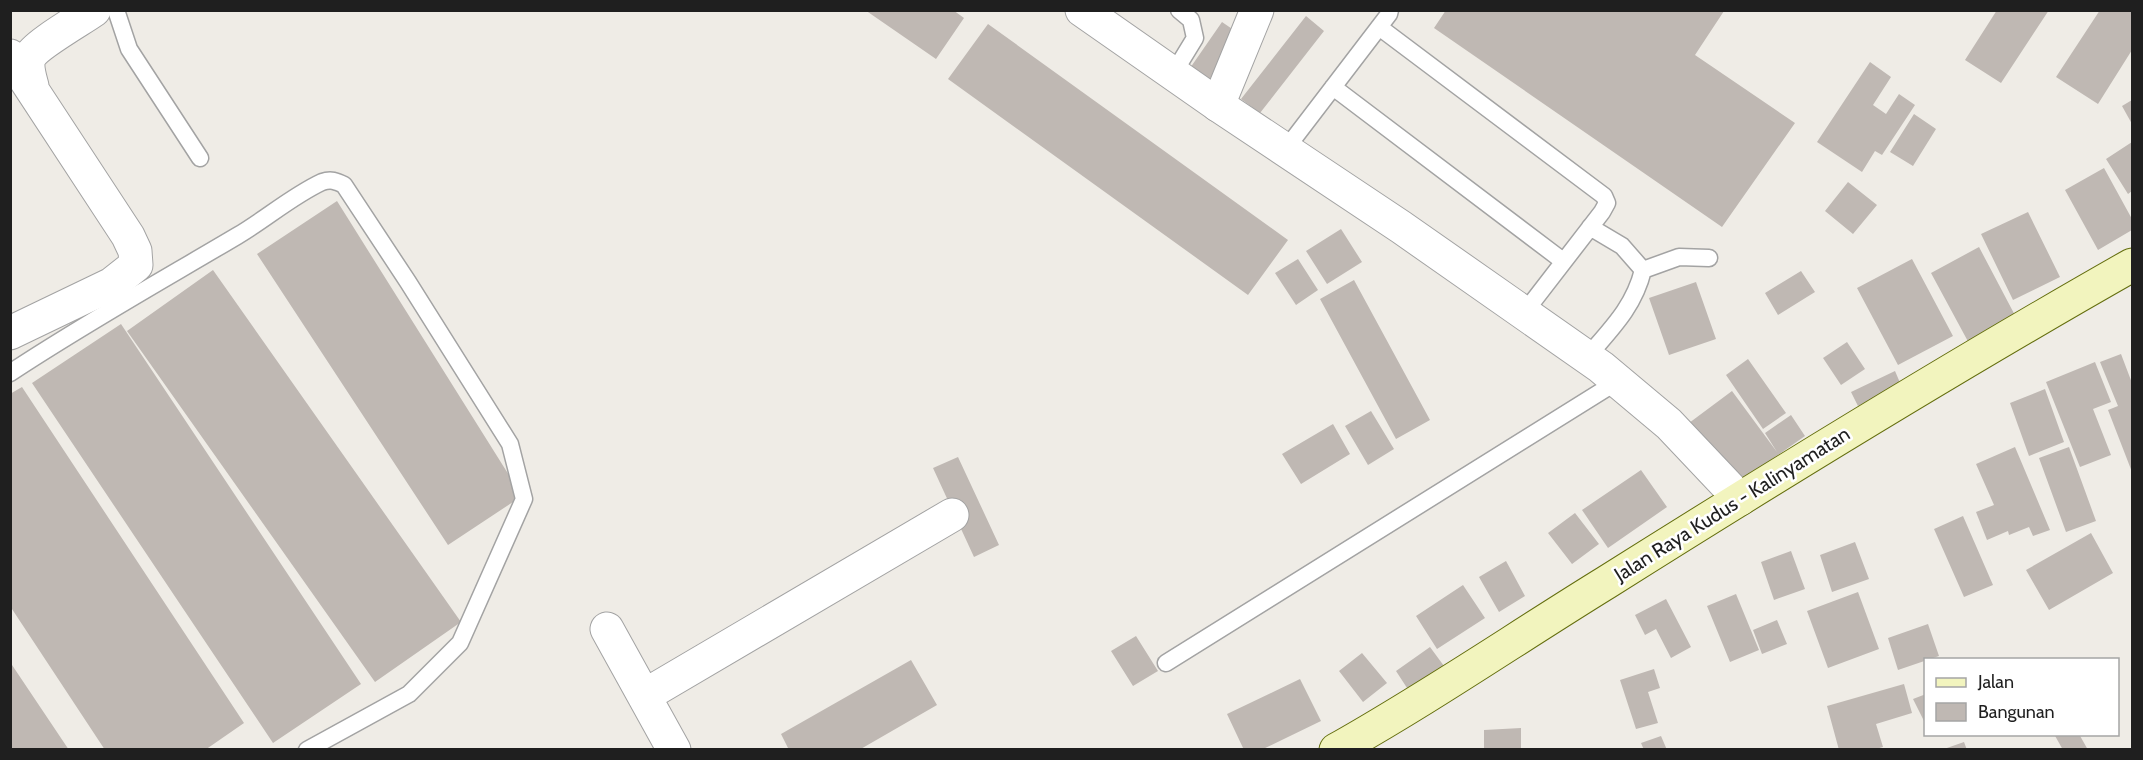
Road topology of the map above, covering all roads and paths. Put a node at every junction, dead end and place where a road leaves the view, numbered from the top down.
1 (94, 10) edge
2 (116, 10) edge
3 (1082, 10) edge
4 (1179, 10) edge
5 (1257, 10) edge
6 (1390, 10) edge
7 (1379, 27) junction
8 (10, 56) edge
9 (1173, 74) junction
10 (32, 86) junction
11 (1333, 87) junction
12 (1218, 105) junction
13 (1286, 150) junction
14 (200, 158) dead end
15 (1590, 227) junction
16 (1709, 258) dead end
17 (1563, 261) junction
18 (2133, 265) edge
19 (1643, 270) junction
20 (1524, 313) junction
21 (10, 333) edge
22 (1587, 357) junction
23 (10, 373) edge
24 (1618, 381) junction
25 (1740, 499) junction
26 (952, 514) dead end
27 (608, 629) dead end
28 (1167, 663) dead end
29 (644, 696) junction
30 (307, 750) edge
31 (674, 750) edge
32 (1336, 750) edge

1 - 10 street
2 - 14 lane
3 - 9 street
4 - 9 lane
5 - 12 street
6 - 7 lane
7 - 11 lane
7 - 15 lane
8 - 10 street
9 - 12 street
10 - 21 street
11 - 13 lane
11 - 17 lane
12 - 13 street
13 - 20 street
15 - 17 lane
15 - 19 lane
16 - 19 lane
17 - 20 lane
18 - 25 main road, Jalan Raya Kudus - Kalinyamatan
19 - 22 lane
20 - 22 street
22 - 24 street
23 - 30 lane
24 - 25 street
24 - 28 lane
25 - 32 main road, Jalan Raya Kudus - Kalinyamatan
26 - 29 street
27 - 29 street
29 - 31 street

